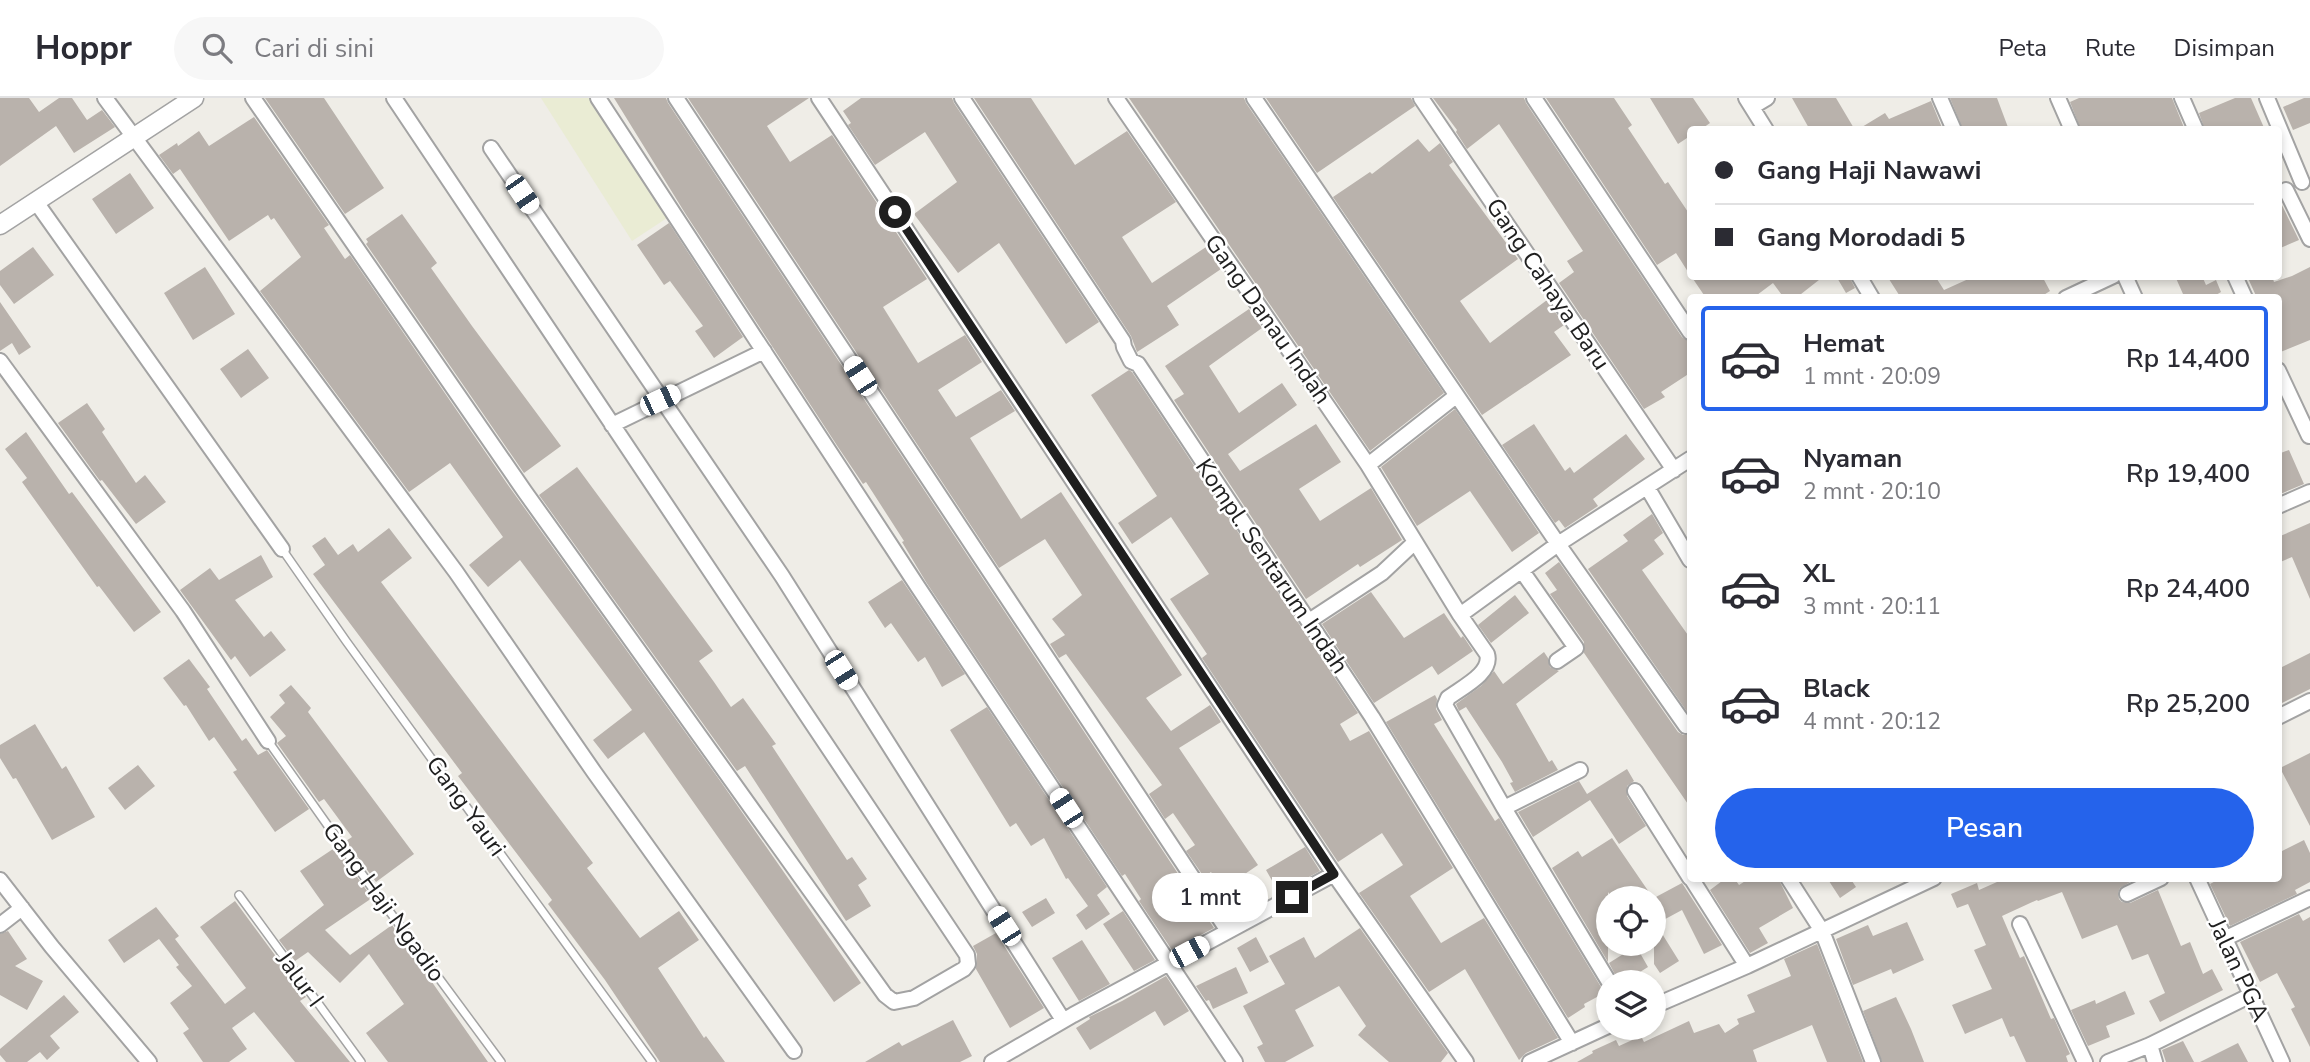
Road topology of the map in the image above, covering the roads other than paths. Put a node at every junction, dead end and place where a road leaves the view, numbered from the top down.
1 (105, 98) edge
2 (194, 98) edge
3 (253, 98) edge
4 (394, 98) edge
5 (598, 98) edge
6 (676, 98) edge
7 (819, 98) edge
8 (962, 98) edge
9 (1116, 98) edge
10 (1254, 98) edge
11 (1421, 98) edge
12 (1534, 98) edge
13 (1767, 98) edge
14 (1940, 98) edge
15 (2058, 98) edge
16 (2182, 98) edge
17 (2267, 98) edge
18 (1749, 102) edge
19 (1764, 126) edge
20 (1952, 126) edge
21 (2070, 126) edge
22 (2194, 126) edge
23 (2280, 126) edge
24 (2282, 130) edge
25 (135, 138) junction
26 (491, 148) dead end
27 (2306, 181) edge
28 (2282, 192) edge
29 (36, 202) junction
30 (0, 225) edge
31 (2310, 239) edge
32 (2104, 280) edge
33 (2075, 294) edge
34 (1687, 328) edge
35 (764, 351) junction
36 (0, 360) edge
37 (2282, 379) edge
38 (1456, 396) junction
39 (660, 400) junction
40 (611, 425) junction
41 (2309, 436) edge
42 (1687, 461) edge
43 (1368, 465) junction
44 (1674, 470) junction
45 (1647, 487) junction
46 (2310, 492) edge
47 (2282, 504) edge
48 (1415, 542) junction
49 (1558, 544) junction
50 (282, 549) joint
51 (1687, 555) edge
52 (1522, 571) junction
53 (1460, 615) junction
54 (1309, 621) junction
55 (1557, 661) dead end
56 (2310, 701) edge
57 (2282, 715) edge
58 (1686, 726) dead end
59 (268, 741) joint
60 (1580, 770) dead end
61 (1635, 791) dead end
62 (1504, 808) junction
63 (1687, 872) edge
64 (1334, 874) junction
65 (0, 880) edge
66 (1694, 882) edge
67 (1791, 882) edge
68 (1923, 882) edge
69 (2152, 882) edge
70 (2199, 882) edge
71 (2127, 894) dead end
72 (239, 895) dead end
73 (2310, 898) edge
74 (22, 908) junction
75 (2020, 924) dead end
76 (0, 925) edge
77 (1228, 931) junction
78 (1822, 931) junction
79 (2224, 939) junction
80 (1169, 962) junction
81 (1747, 966) junction
82 (1602, 970) edge
83 (2251, 995) junction
84 (1666, 1001) edge
85 (1063, 1020) junction
86 (1596, 1032) edge
87 (1572, 1044) junction
88 (2150, 1045) junction
89 (794, 1051) dead end
90 (149, 1062) edge
91 (361, 1062) edge
92 (501, 1062) edge
93 (652, 1062) edge
94 (992, 1062) edge
95 (1235, 1062) edge
96 (1466, 1062) edge
97 (1530, 1062) edge
98 (1873, 1062) edge
99 (2085, 1062) edge
100 (2108, 1062) edge
101 (2155, 1062) edge
102 (2282, 1062) edge

1 - 25 street
2 - 25 street
3 - 40 street
4 - 40 street
5 - 35 street
6 - 77 street
7 - 64 street
8 - 54 street, Kompl. Sentarum Indah
9 - 43 street, Gang Danau Indah
10 - 38 street
11 - 44 street, Gang Cahaya Baru
12 - 34 street
13 - 18 street
14 - 20 street
15 - 21 street
16 - 22 street
17 - 23 street
18 - 19 street
24 - 27 street
25 - 29 street
25 - 89 street
26 - 39 street
27 - 28 street
28 - 31 street
29 - 30 street
29 - 50 street
32 - 33 street
35 - 39 street
35 - 80 street
36 - 59 street
37 - 41 street
38 - 43 street
38 - 49 street
39 - 40 street
39 - 85 street
42 - 44 street
43 - 48 street, Gang Danau Indah
44 - 45 street
45 - 49 street
45 - 51 street
46 - 47 street
48 - 53 street, Gang Danau Indah
48 - 54 street
49 - 52 street
49 - 58 street
50 - 93 lane, Gang Yauri
52 - 53 street
52 - 55 street
53 - 62 street, Gang Danau Indah
54 - 87 street, Kompl. Sentarum Indah
56 - 57 street
59 - 92 lane, Gang Haji Ngadio
60 - 62 street
61 - 63 street
62 - 82 street
64 - 77 street
64 - 96 street
65 - 74 street
66 - 81 street
67 - 78 street
68 - 78 street
69 - 71 street
70 - 79 street, Jalan PGA
72 - 91 lane, Jalur I
73 - 79 street
74 - 76 street
74 - 90 street
75 - 99 street
77 - 80 street
78 - 81 street
78 - 98 street
79 - 83 street, Jalan PGA
80 - 85 street
80 - 95 street
81 - 84 street
83 - 88 street
83 - 102 street, Jalan PGA
85 - 94 street
86 - 87 street
87 - 97 street
88 - 100 street
88 - 101 street

